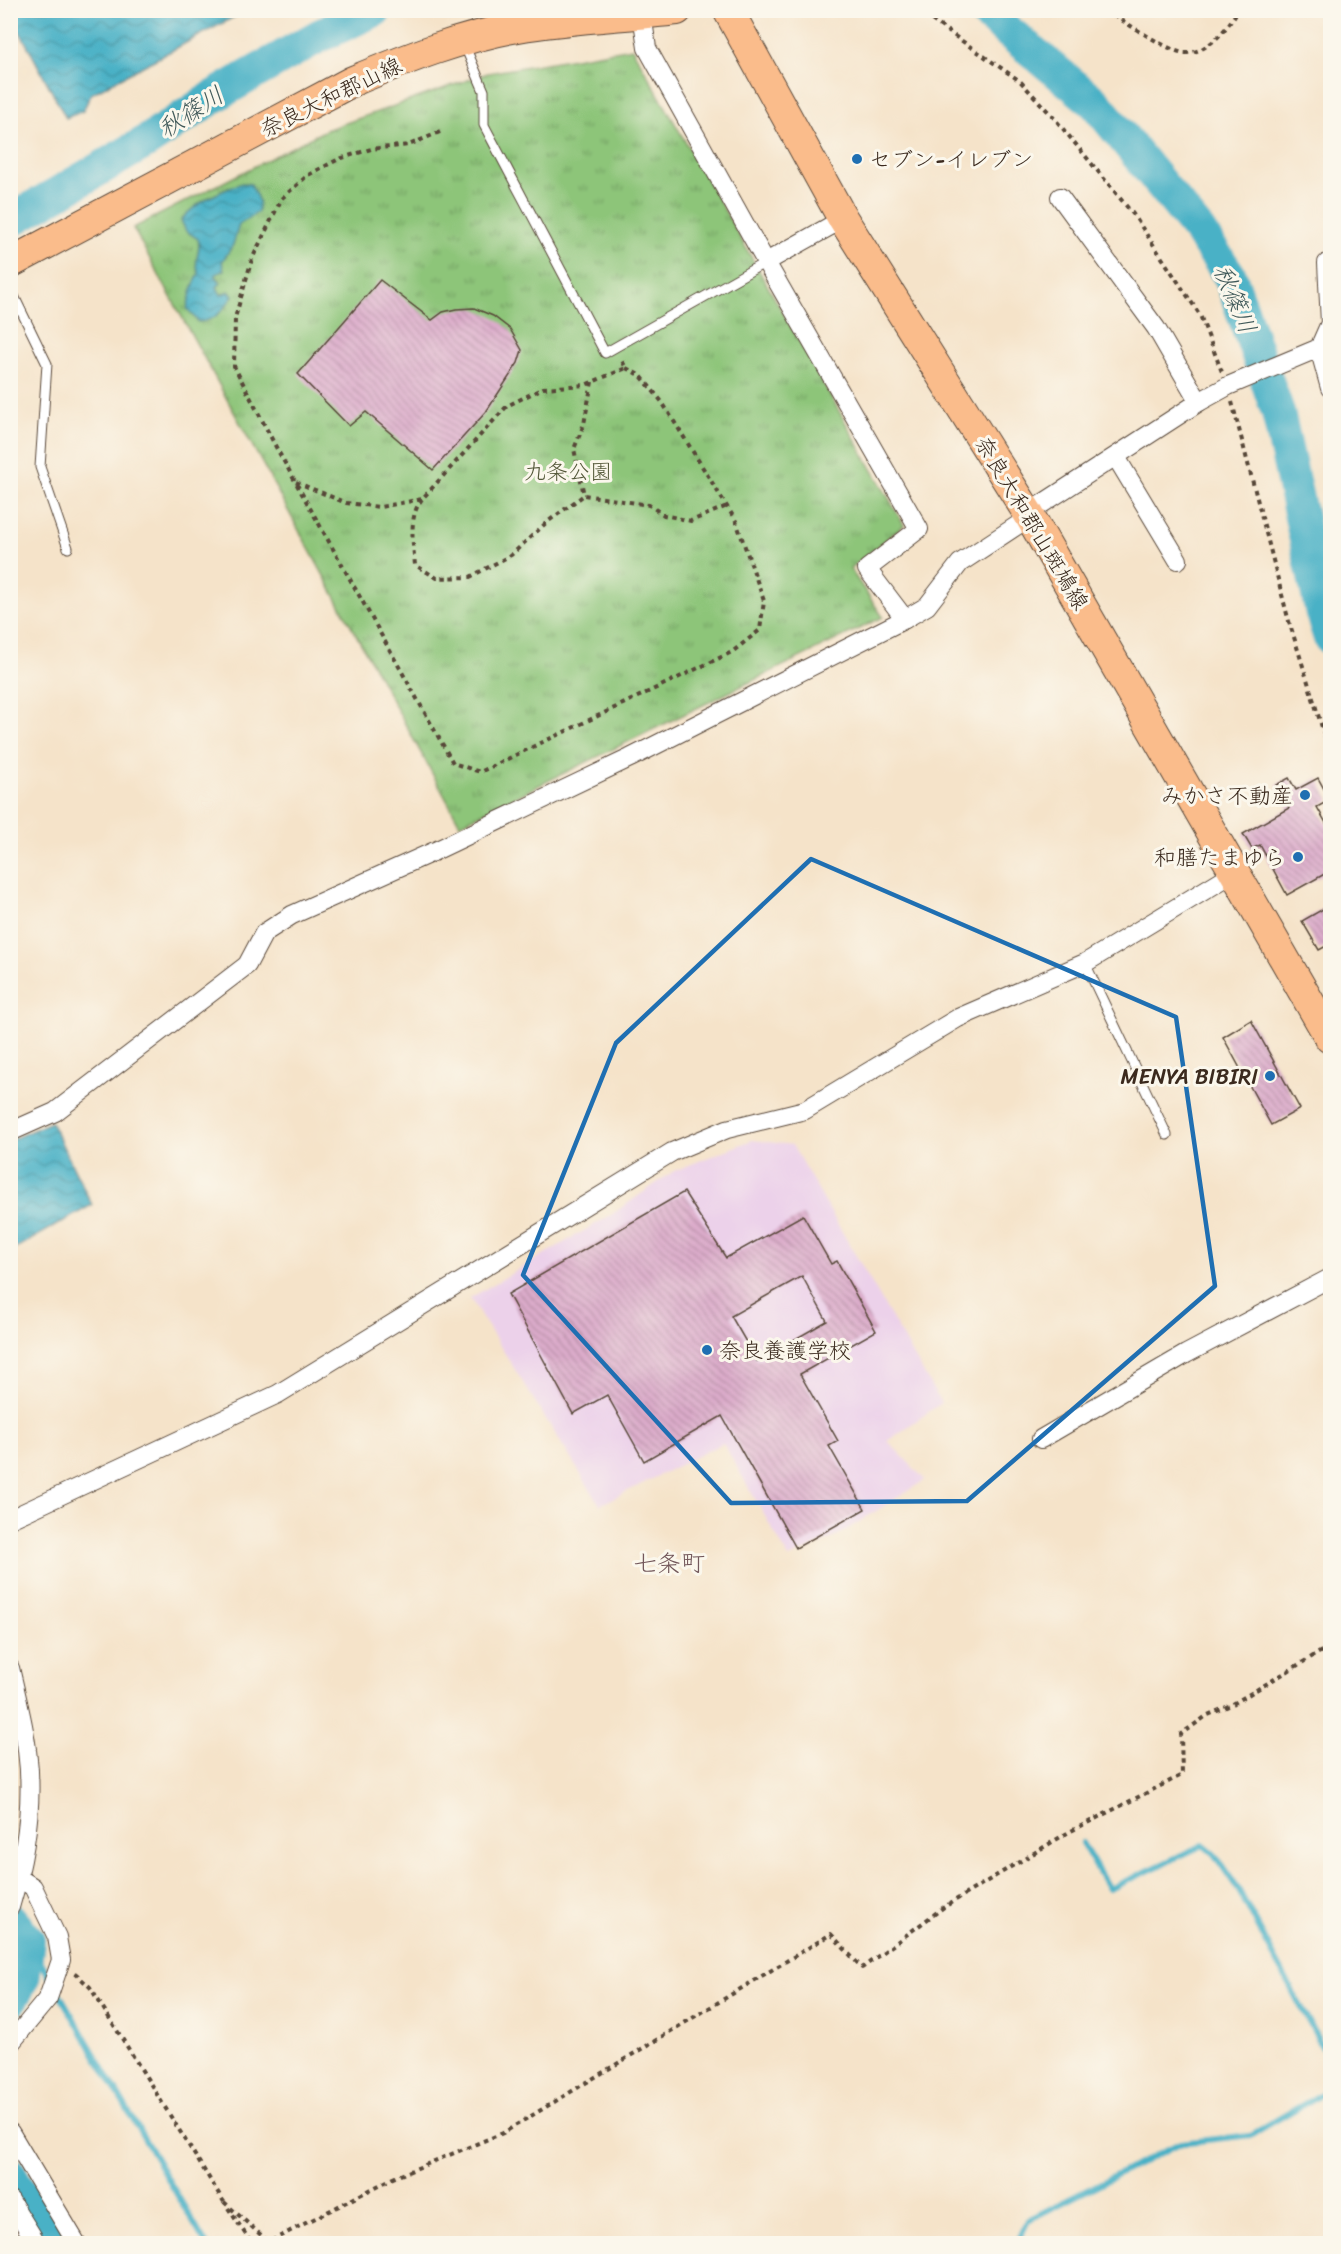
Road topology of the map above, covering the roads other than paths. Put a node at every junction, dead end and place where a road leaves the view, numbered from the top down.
1 (678, 10) edge
2 (728, 10) edge
3 (642, 14) junction
4 (462, 41) junction
5 (1060, 197) dead end
6 (843, 219) junction
7 (1330, 261) edge
8 (766, 262) junction
9 (10, 263) edge
10 (10, 288) edge
11 (1312, 351) junction
12 (1330, 388) edge
13 (1199, 402) junction
14 (1116, 456) junction
15 (1029, 515) junction
16 (68, 548) dead end
17 (1178, 560) dead end
18 (904, 619) junction
19 (1235, 872) junction
20 (1085, 963) junction
21 (1330, 1038) edge
22 (10, 1132) edge
23 (1167, 1135) dead end
24 (1330, 1278) edge
25 (1041, 1439) dead end
26 (10, 1520) edge
27 (10, 1668) edge
28 (15, 1893) edge
29 (10, 2044) edge
30 (10, 2132) edge
31 (10, 2200) edge
32 (37, 2244) edge
33 (77, 2244) edge

1 - 3 main road, 奈良大和郡山線
2 - 6 main road, 奈良大和郡山斑鳩線
3 - 4 main road, 奈良大和郡山線
3 - 8 street
4 - 8 lane
4 - 9 main road, 奈良大和郡山線
5 - 13 street
6 - 8 street
6 - 15 main road, 奈良大和郡山斑鳩線
7 - 11 street
8 - 18 street
10 - 16 lane
11 - 12 street
11 - 13 street
13 - 14 street
14 - 15 street
14 - 17 street
15 - 18 street
15 - 19 main road, 奈良大和郡山斑鳩線
18 - 22 street
19 - 20 street
19 - 21 main road, 奈良大和郡山斑鳩線
20 - 23 lane
20 - 26 street
24 - 25 street
27 - 28 street
28 - 29 street
30 - 33 street
31 - 32 street

